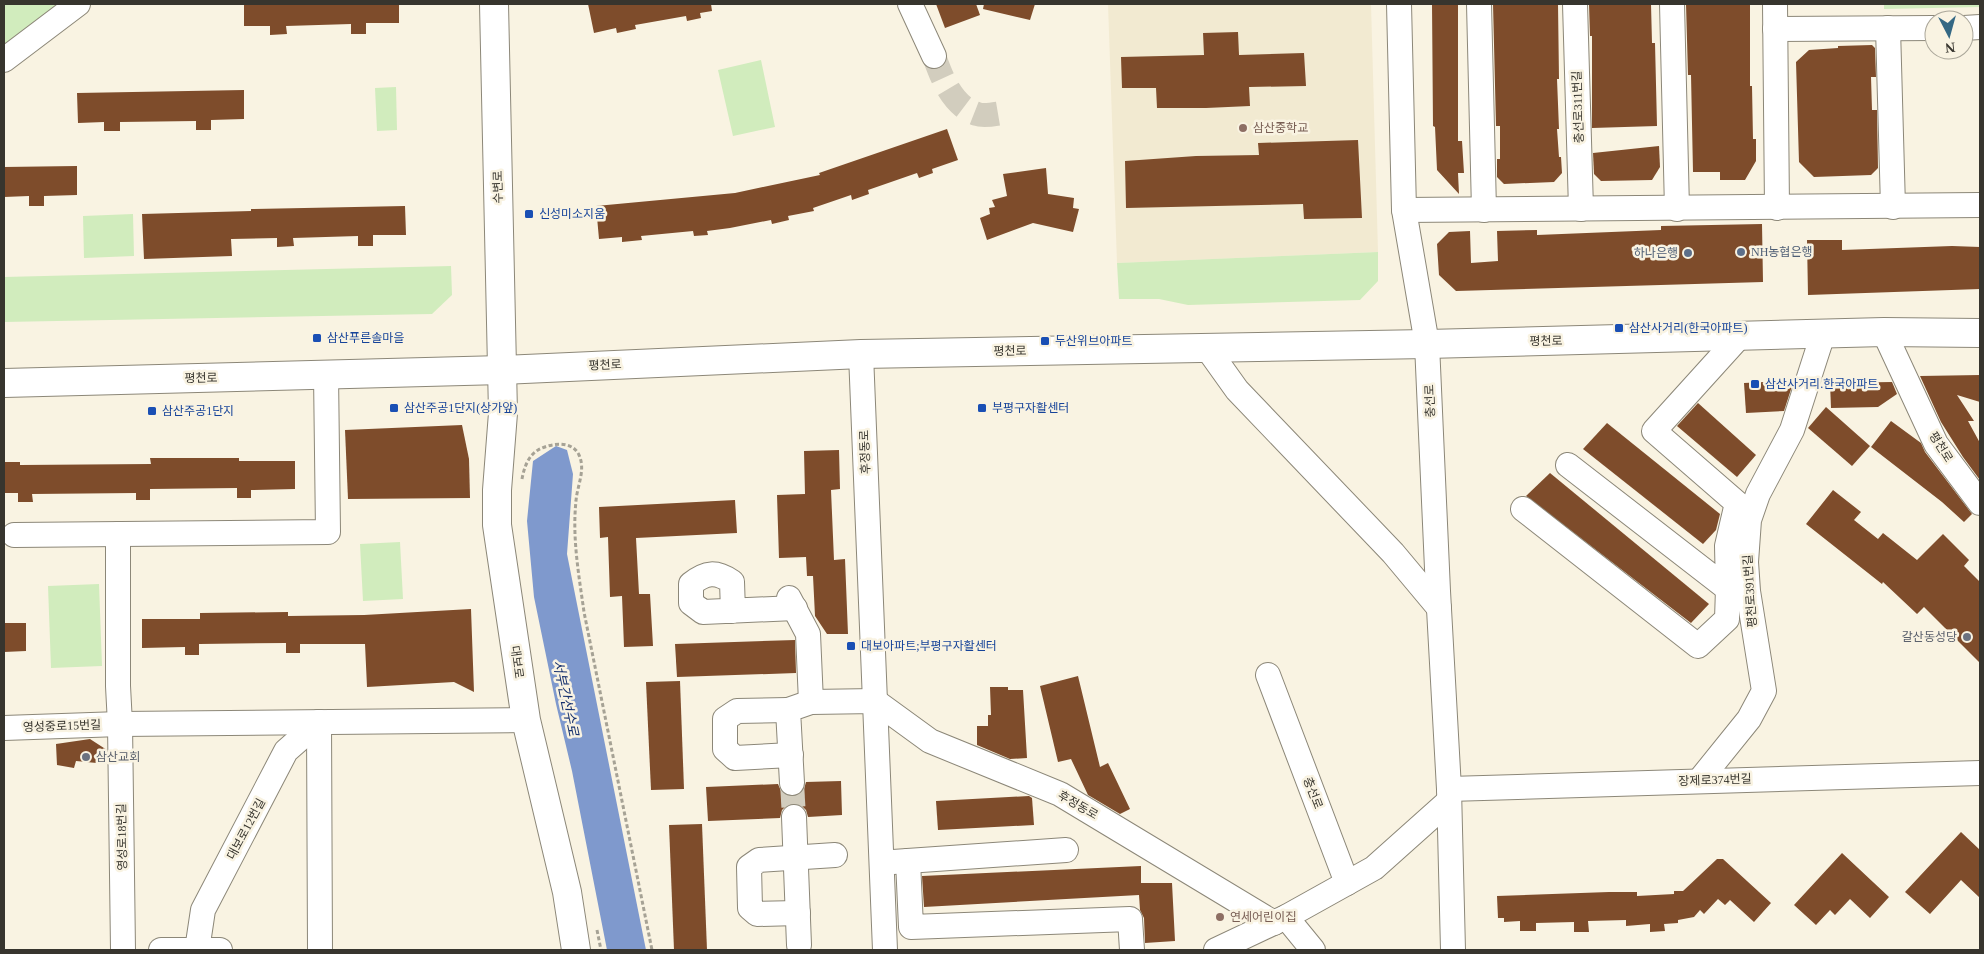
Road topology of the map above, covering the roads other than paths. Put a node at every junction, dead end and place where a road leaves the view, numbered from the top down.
1 (78, 4) edge
2 (494, 4) edge
3 (910, 4) edge
4 (1399, 4) edge
5 (1479, 4) edge
6 (1575, 4) edge
7 (1672, 4) edge
8 (1775, 4) edge
9 (1888, 28) junction
10 (1924, 28) edge
11 (1775, 29) junction
12 (934, 56) tunnel mouth
13 (4, 60) edge
14 (1980, 205) edge
15 (1893, 207) junction
16 (1777, 208) junction
17 (1677, 209) junction
18 (1404, 210) junction
19 (1484, 210) junction
20 (1581, 210) junction
21 (1884, 332) junction
22 (1980, 333) edge
23 (1824, 334) junction
24 (1740, 336) junction
25 (1427, 344) junction
26 (1207, 348) junction
27 (861, 354) junction
28 (502, 370) junction
29 (326, 374) junction
30 (4, 383) edge
31 (1568, 465) dead end
32 (1980, 503) edge
33 (1523, 509) dead end
34 (118, 534) junction
35 (14, 535) dead end
36 (1728, 589) junction
37 (1439, 608) junction
38 (733, 611) dead end
39 (1268, 675) dead end
40 (875, 701) junction
41 (811, 702) junction
42 (788, 710) junction
43 (526, 720) junction
44 (319, 722) junction
45 (120, 724) junction
46 (4, 728) edge
47 (790, 755) junction
48 (1980, 772) edge
49 (1699, 781) junction
50 (792, 783) tunnel mouth
51 (1449, 795) junction
52 (794, 817) tunnel mouth
53 (1066, 850) dead end
54 (836, 855) dead end
55 (796, 858) junction
56 (908, 861) junction
57 (882, 862) junction
58 (1346, 883) junction
59 (798, 913) junction
60 (1280, 920) junction
61 (799, 945) dead end
62 (123, 950) edge
63 (162, 950) edge
64 (205, 950) edge
65 (320, 950) edge
66 (576, 950) edge
67 (885, 950) edge
68 (1132, 950) edge
69 (1216, 950) edge
70 (1313, 950) edge
71 (1453, 950) edge

1 - 13 street
2 - 28 main road, 수변로
3 - 12 street
4 - 18 street, 충선로
5 - 19 street
6 - 20 street, 충선로311번길
7 - 17 street
8 - 11 street
9 - 10 street
9 - 11 street
9 - 15 street
11 - 16 street
14 - 15 street
15 - 16 street
16 - 17 street
17 - 20 street
18 - 19 street
18 - 25 street, 충선로
19 - 20 street
21 - 22 main road, 평천로
21 - 23 main road, 평천로
21 - 32 street, 평천로
23 - 24 main road, 평천로
23 - 49 street, 평천로391번길
24 - 25 main road, 평천로
24 - 36 street
25 - 26 main road, 평천로
25 - 37 street, 충선로
26 - 27 main road, 평천로
26 - 37 street
27 - 28 main road, 평천로
27 - 40 street, 후정동로
28 - 29 main road, 평천로
28 - 43 main road, 대보로
29 - 30 main road, 평천로
29 - 34 street
31 - 36 street
33 - 36 street
34 - 35 street
34 - 45 street, 영성로18번길
37 - 51 street, 충선로
38 - 41 street
39 - 58 street, 충선로
40 - 41 street
40 - 57 street, 후정동로
40 - 60 street, 후정동로
41 - 42 street
42 - 47 street
42 - 47 street
43 - 44 street
43 - 66 main road, 대보로
44 - 45 street
44 - 64 street, 대보로12번길
44 - 65 street
45 - 46 street, 영성중로15번길
45 - 62 street, 영성로18번길
47 - 50 street
48 - 49 street, 장제로374번길
49 - 51 street, 장제로374번길
51 - 58 street
51 - 71 street, 충선로
52 - 55 street
53 - 56 street
54 - 55 street
55 - 59 street
55 - 59 street
56 - 57 street
56 - 68 street
57 - 67 street, 후정동로
58 - 60 street
59 - 61 street
60 - 69 street
60 - 70 street, 후정동로
63 - 64 street

